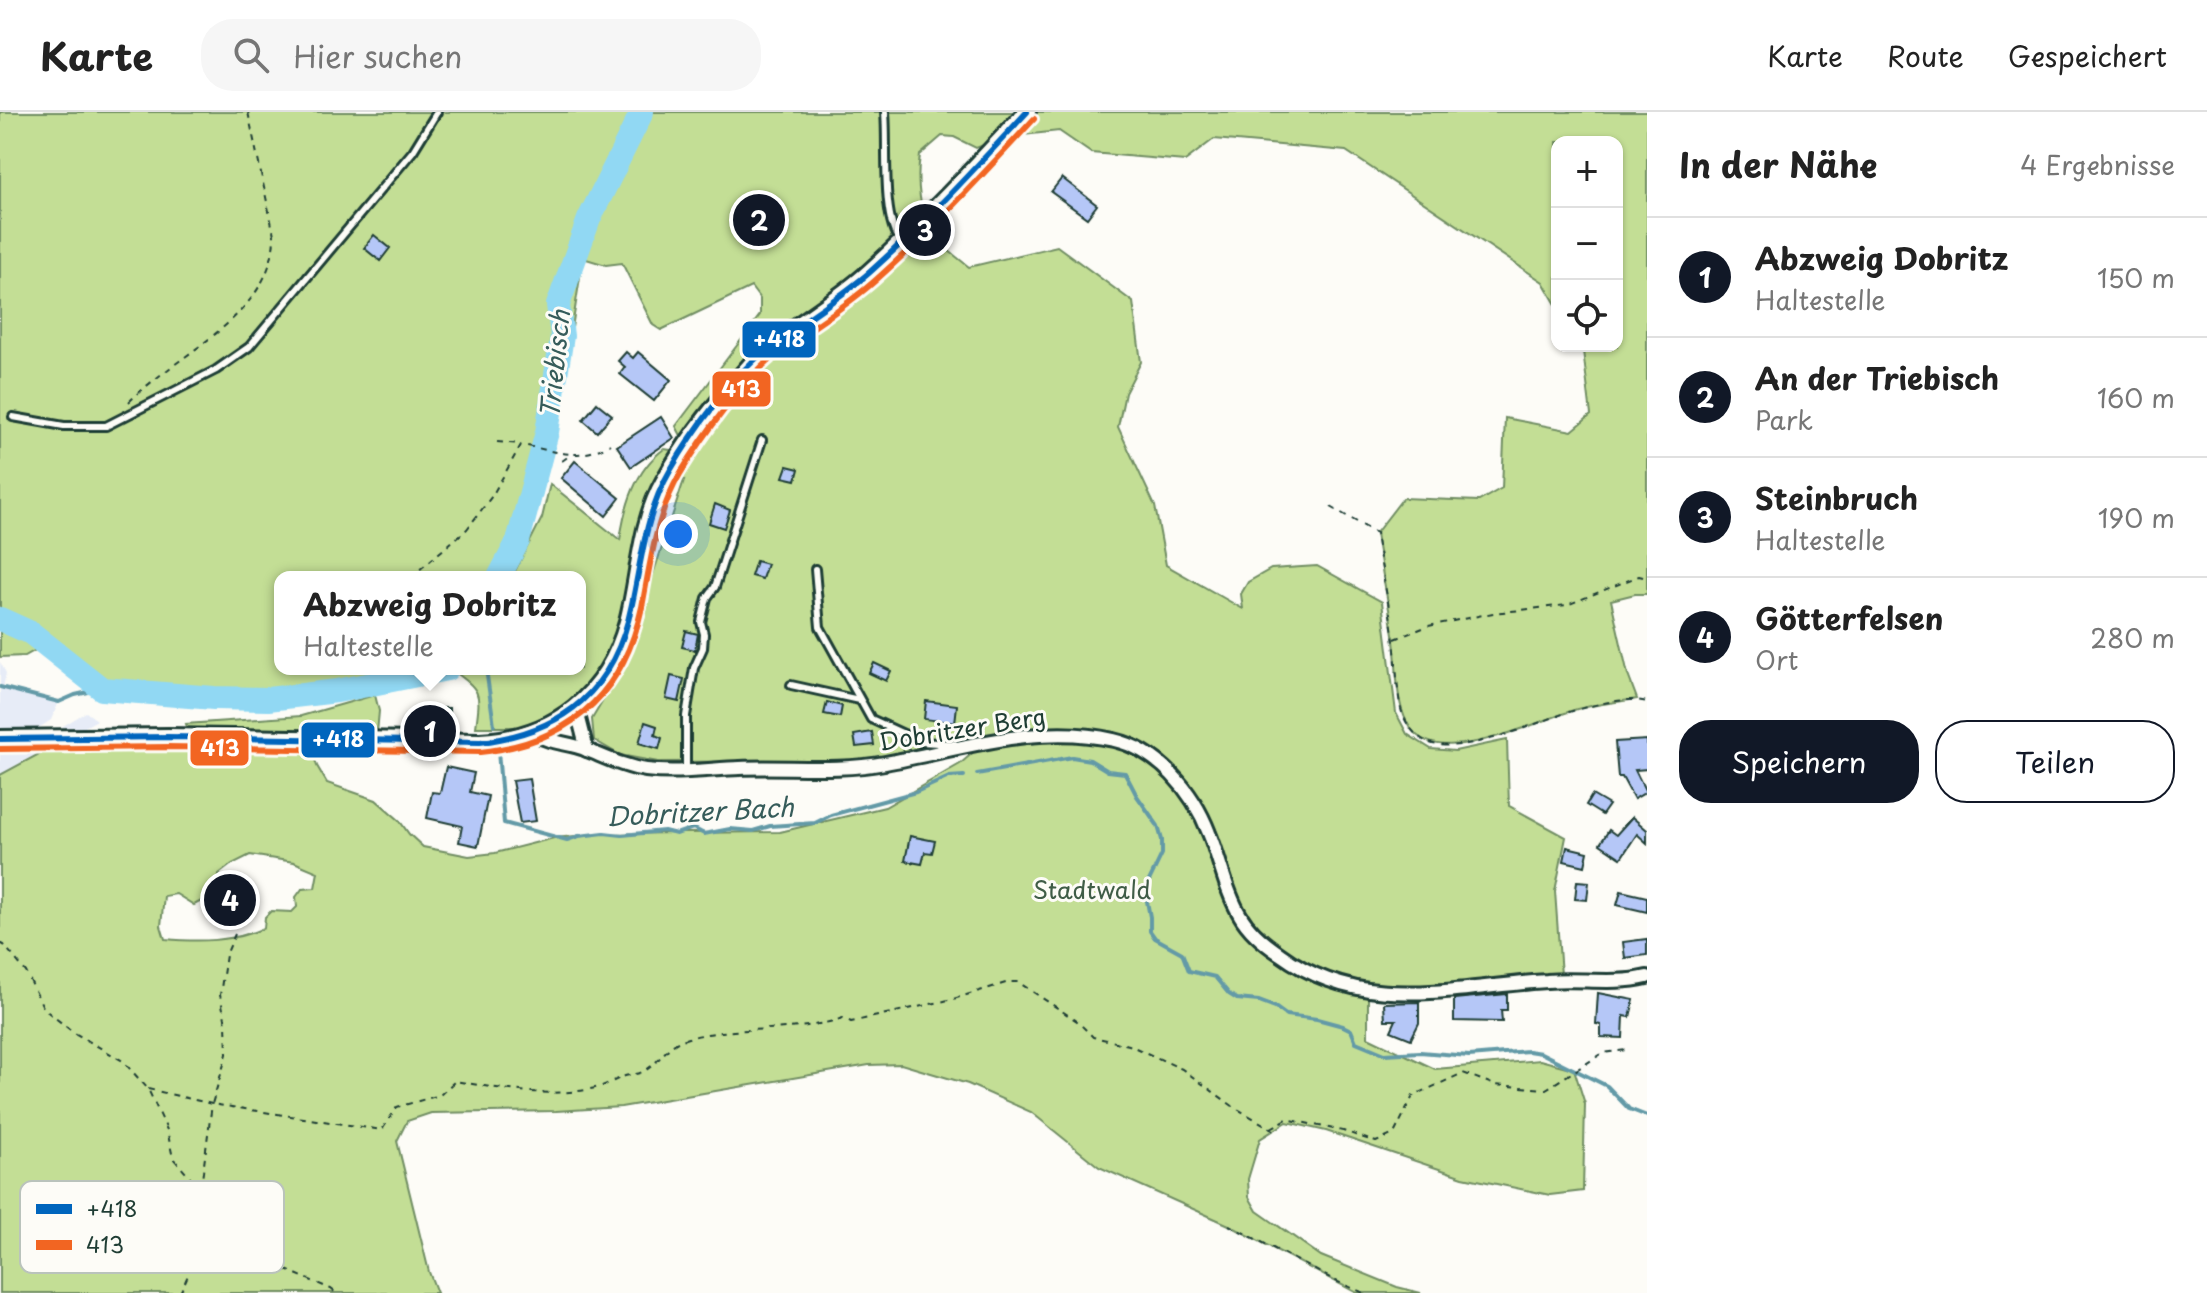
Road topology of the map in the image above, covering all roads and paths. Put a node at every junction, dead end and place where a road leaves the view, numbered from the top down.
1 (248, 112) edge
2 (437, 112) edge
3 (885, 112) edge
4 (1027, 112) edge
5 (901, 242) junction
6 (13, 417) dead end
7 (106, 426) junction
8 (762, 440) dead end
9 (497, 442) dead end
10 (610, 444) dead end
11 (521, 445) junction
12 (570, 455) junction
13 (562, 461) dead end
14 (1331, 507) dead end
15 (815, 569) dead end
16 (418, 571) edge
17 (1647, 578) edge
18 (1394, 639) junction
19 (791, 685) dead end
20 (859, 700) junction
21 (1647, 702) edge
22 (576, 707) junction
23 (534, 733) junction
24 (0, 739) edge
25 (966, 745) junction
26 (587, 750) junction
27 (686, 770) junction
28 (235, 934) dead end
29 (0, 943) edge
30 (1647, 977) edge
31 (1627, 1050) dead end
32 (148, 1089) junction
33 (212, 1104) junction
34 (193, 1181) edge
35 (202, 1181) edge
36 (1229, 1225) dead end
37 (284, 1269) edge
38 (189, 1273) edge
39 (180, 1293) edge
40 (336, 1293) edge
41 (1364, 1293) edge

1 - 7 path
2 - 7 lane
3 - 5 lane
4 - 5 main road
5 - 22 main road
6 - 7 lane
8 - 27 lane
9 - 11 path
10 - 12 path
11 - 12 path
11 - 16 path
12 - 13 path
14 - 18 path
15 - 20 lane
17 - 18 path
18 - 21 path
19 - 20 lane
20 - 25 lane
22 - 23 main road
22 - 26 street
23 - 24 main road
23 - 26 street, Dobritzer Berg
25 - 27 street, Dobritzer Berg
25 - 30 street, Dobritzer Berg
26 - 27 street, Dobritzer Berg
28 - 33 path
29 - 32 path
31 - 33 path
32 - 33 path
32 - 34 path
33 - 35 path
36 - 41 path
37 - 40 path
38 - 39 path

